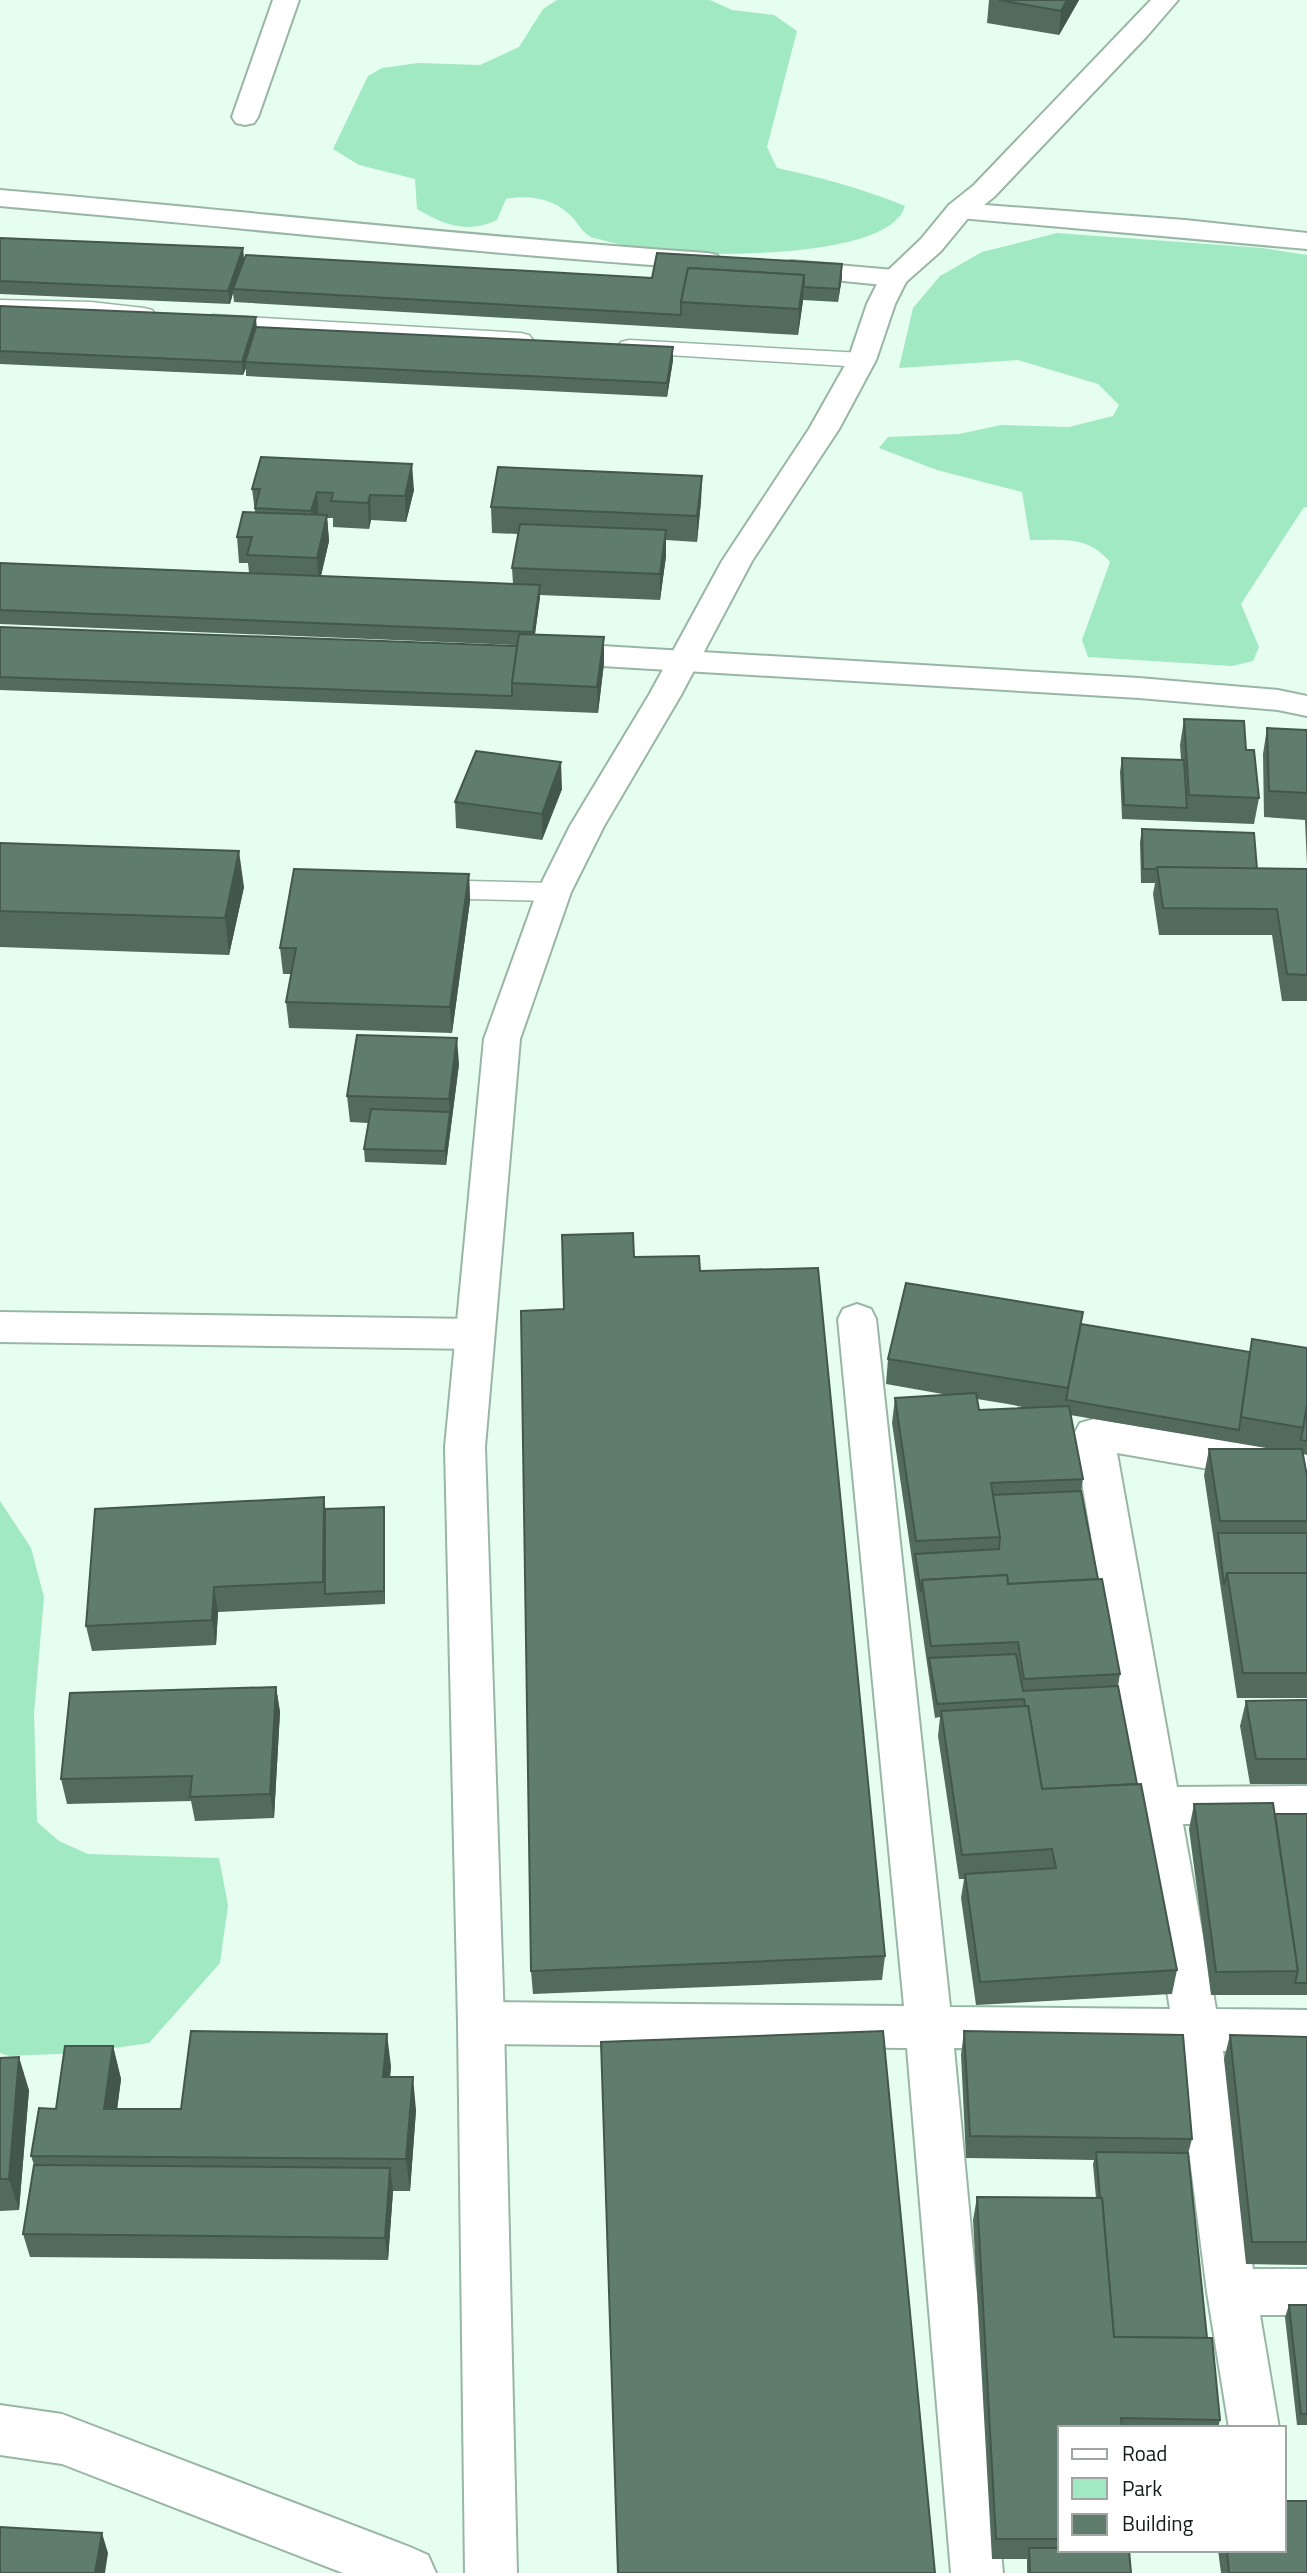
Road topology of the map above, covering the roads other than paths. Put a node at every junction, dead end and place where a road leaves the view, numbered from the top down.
1 (286, 0) edge
2 (1165, 0) edge
3 (245, 117) dead end
4 (0, 198) edge
5 (959, 211) junction
6 (1307, 241) edge
7 (894, 278) junction
8 (0, 307) edge
9 (545, 342) edge
10 (600, 345) edge
11 (862, 360) junction
12 (519, 652) edge
13 (683, 662) junction
14 (1307, 706) edge
15 (394, 888) edge
16 (554, 892) junction
17 (857, 1319) dead end
18 (0, 1327) edge
19 (475, 1334) junction
20 (1307, 1470) edge
21 (1307, 1805) edge
22 (1157, 1806) junction
23 (481, 2023) junction
24 (929, 2029) junction
25 (1197, 2031) junction
26 (1307, 2031) edge
27 (1232, 2292) junction
28 (1307, 2292) edge
29 (1254, 2426) edge
30 (0, 2430) edge
31 (410, 2573) edge
32 (491, 2573) edge
33 (977, 2573) edge

1 - 3 street
2 - 5 street
4 - 7 street
5 - 6 street
5 - 7 street
7 - 11 street
8 - 9 lane
10 - 11 lane
11 - 13 street
12 - 13 street
13 - 14 street
13 - 16 street
15 - 16 lane
16 - 19 street
17 - 24 street
18 - 19 street
19 - 23 street
20 - 22 street
21 - 22 street
22 - 25 street
23 - 24 street
23 - 32 street
24 - 25 street
24 - 33 street
25 - 26 street
25 - 27 street
27 - 28 street
27 - 29 street
30 - 31 street

